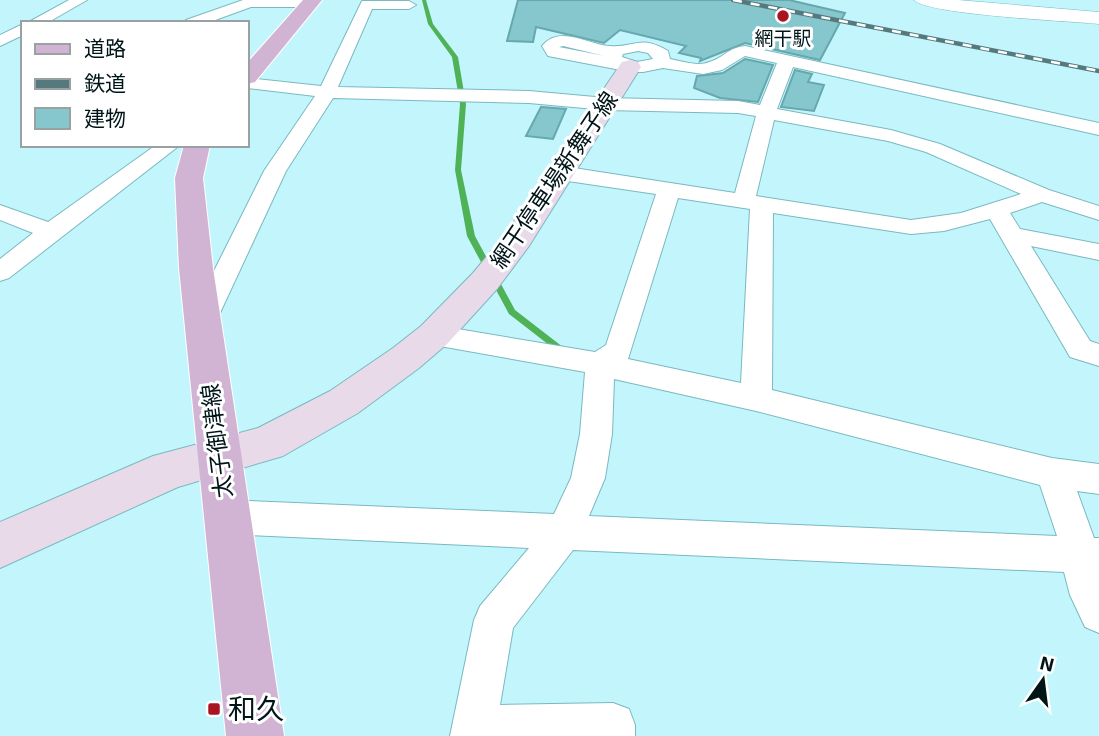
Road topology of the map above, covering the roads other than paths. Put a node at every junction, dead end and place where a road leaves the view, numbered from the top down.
1 (80, 0) edge
2 (923, 0) edge
3 (312, 1) edge
4 (946, 2) edge
5 (409, 5) dead end
6 (1099, 18) edge
7 (39, 21) edge
8 (197, 21) edge
9 (21, 30) edge
10 (0, 41) edge
11 (787, 60) junction
12 (621, 61) joint
13 (248, 75) edge
14 (248, 83) edge
15 (327, 92) junction
16 (606, 104) junction
17 (766, 113) junction
18 (1099, 130) edge
19 (167, 147) edge
20 (197, 147) edge
21 (561, 173) junction
22 (668, 188) junction
23 (1041, 195) junction
24 (753, 201) junction
25 (997, 211) junction
26 (0, 212) edge
27 (1099, 213) edge
28 (51, 231) junction
29 (1012, 235) junction
30 (1099, 252) edge
31 (0, 272) edge
32 (203, 321) junction
33 (434, 335) junction
34 (1099, 355) edge
35 (582, 361) junction
36 (756, 398) junction
37 (219, 456) junction
38 (1052, 473) junction
39 (1099, 479) edge
40 (226, 517) junction
41 (564, 533) junction
42 (0, 545) edge
43 (1089, 556) edge
44 (1099, 613) edge
45 (473, 732) edge
46 (255, 736) edge
47 (613, 736) edge

1 - 7 street
2 - 4 street
3 - 8 street
3 - 13 main road
4 - 6 street
5 - 15 street
9 - 10 street
11 - 12 street
11 - 17 street
11 - 18 street
12 - 16 main road, 網干停車場新舞子線
14 - 15 street
15 - 16 street
15 - 32 street
16 - 17 street
16 - 21 main road, 網干停車場新舞子線
17 - 23 street
17 - 24 street
19 - 28 street
20 - 32 main road, 太子御津線
21 - 22 street
21 - 33 main road, 網干停車場新舞子線
22 - 24 street
22 - 35 street
23 - 25 street
23 - 27 street
24 - 25 street
24 - 36 street
25 - 29 street
26 - 28 street
28 - 31 street
29 - 30 street
29 - 34 street
32 - 37 main road, 太子御津線
33 - 35 street
33 - 37 main road, 網干停車場新舞子線
35 - 36 street
35 - 41 street
36 - 38 street
37 - 40 main road, 太子御津線
37 - 42 main road, 網干停車場新舞子線
38 - 39 street
38 - 43 street
40 - 41 street
40 - 46 main road, 太子御津線
41 - 43 street
41 - 45 street
43 - 44 street
45 - 47 street

